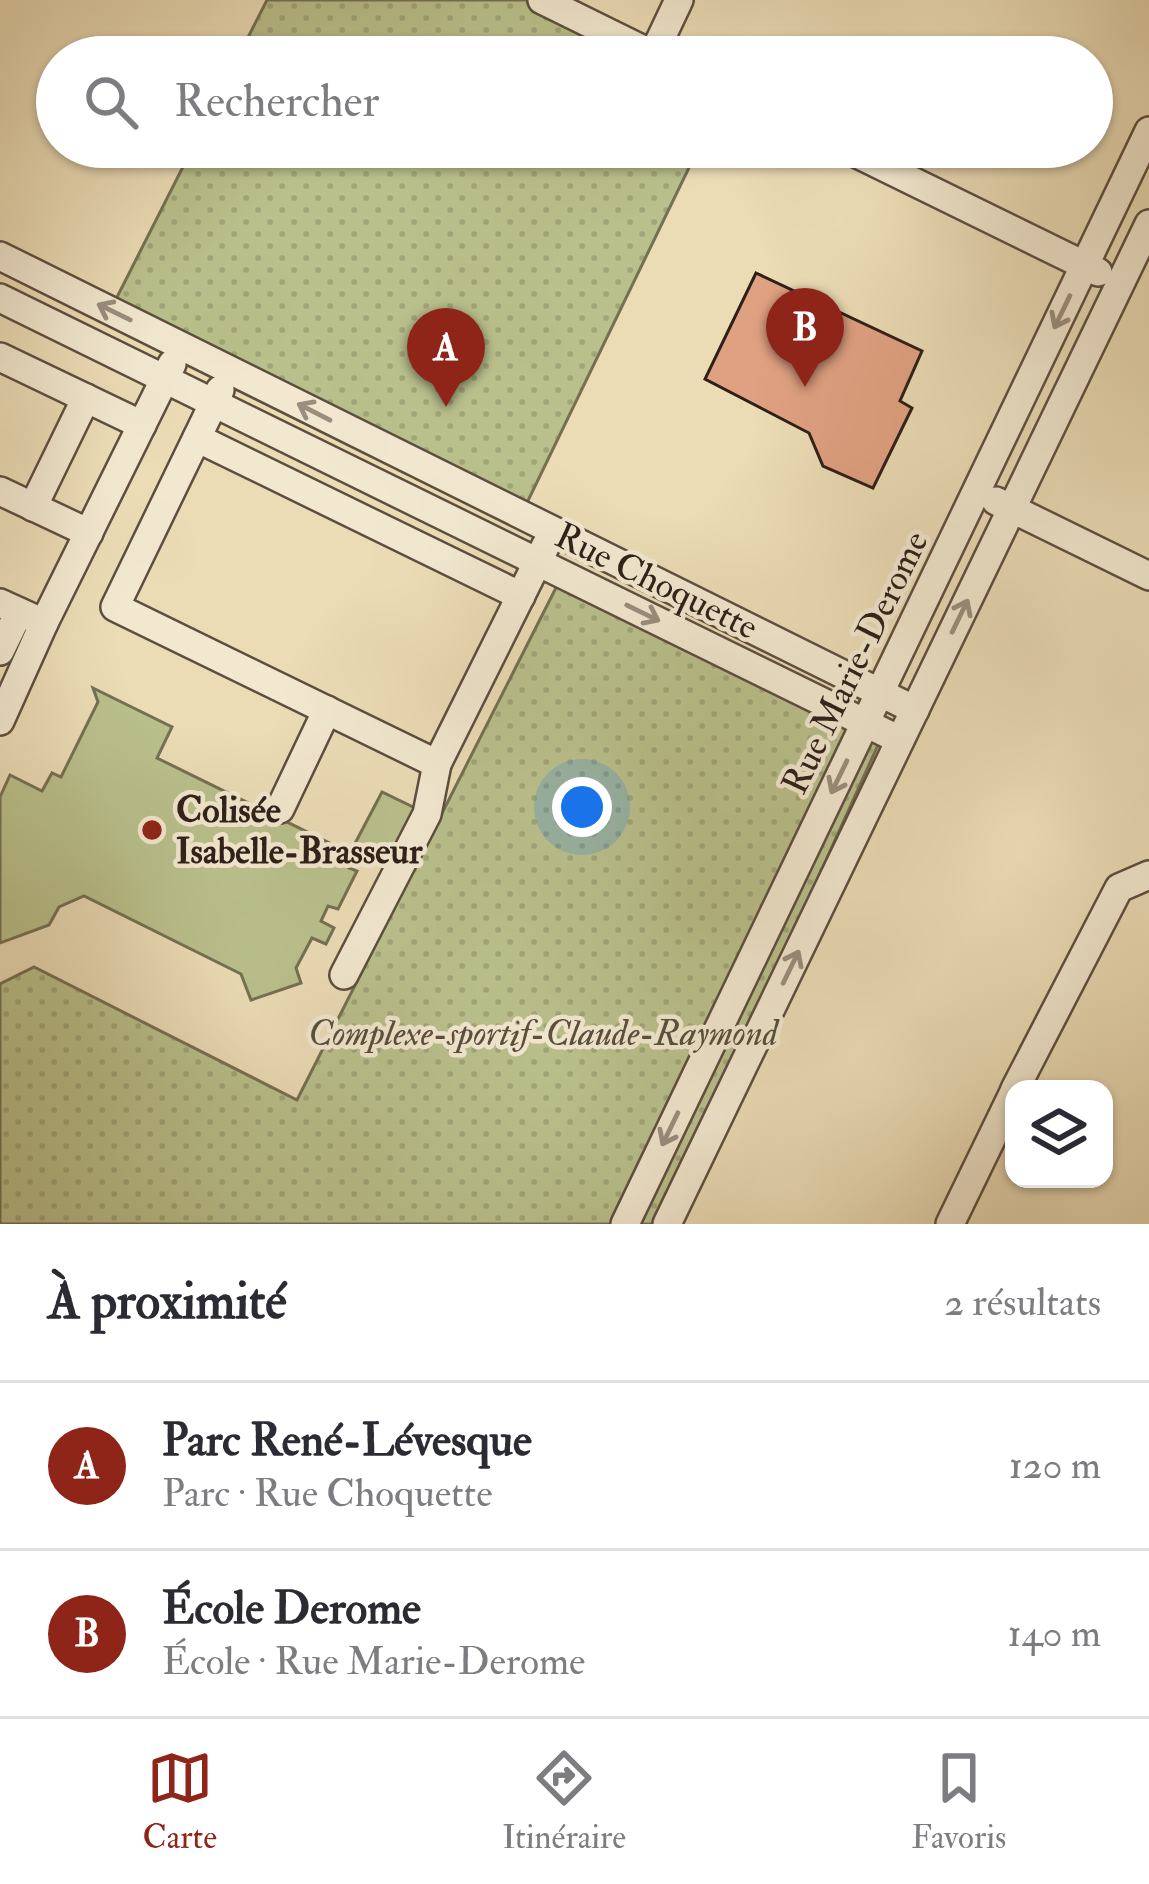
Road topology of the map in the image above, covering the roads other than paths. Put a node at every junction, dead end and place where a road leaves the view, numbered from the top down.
1 (542, 0) edge
2 (679, 0) edge
3 (615, 36) edge
4 (664, 36) edge
5 (1149, 131) edge
6 (886, 168) edge
7 (1149, 224) edge
8 (0, 256) edge
9 (1085, 265) junction
10 (1120, 283) junction
11 (73, 292) junction
12 (0, 298) edge
13 (56, 325) junction
14 (182, 344) junction
15 (0, 357) edge
16 (230, 368) junction
17 (165, 378) junction
18 (86, 398) junction
19 (214, 402) junction
20 (142, 425) junction
21 (196, 438) junction
22 (398, 455) junction
23 (382, 485) junction
24 (0, 490) edge
25 (976, 490) junction
26 (34, 507) junction
27 (1012, 509) junction
28 (553, 531) junction
29 (89, 533) junction
30 (538, 561) junction
31 (1149, 576) edge
32 (520, 596) junction
33 (21, 612) edge
34 (0, 651) edge
35 (880, 692) junction
36 (327, 710) junction
37 (915, 710) junction
38 (0, 721) edge
39 (866, 722) junction
40 (900, 740) junction
41 (437, 764) junction
42 (280, 809) dead end
43 (1149, 875) edge
44 (344, 975) dead end
45 (1020, 1080) edge
46 (1005, 1111) edge
47 (625, 1224) edge
48 (667, 1224) edge
49 (950, 1224) edge

1 - 3 street
2 - 4 street
5 - 9 street, Rue Marie-Derome
6 - 9 street
7 - 10 street, Rue Marie-Derome
8 - 11 street, Rue Choquette
9 - 10 street
9 -> 25 street, Rue Marie-Derome
10 - 27 street, Rue Marie-Derome
11 - 13 street
14 -> 11 street, Rue Choquette
12 - 13 street, Rue Choquette
13 - 17 street, Rue Choquette
14 - 16 street, Rue Choquette
14 - 17 street
15 - 18 street
16 - 19 street
22 -> 16 street, Rue Choquette
17 - 19 street, Rue Choquette
17 - 20 street
18 - 20 street
18 - 26 street
19 - 21 street
19 - 23 street, Rue Choquette
20 - 29 street
21 - 32 street
21 - 36 street
22 - 23 street
22 - 28 street, Rue Choquette
23 - 30 street, Rue Choquette
24 - 26 street
25 - 27 street
25 - 35 street, Rue Marie-Derome
26 - 29 street
27 - 31 street
37 -> 27 street, Rue Marie-Derome
28 - 30 street
28 - 35 street, Rue Choquette
29 - 33 street
30 - 32 street
30 -> 39 street, Rue Choquette
32 - 41 street
33 - 34 street
33 - 38 street
35 - 37 street, Rue Choquette
35 - 39 street, Rue Marie-Derome
36 - 41 street
36 - 42 street
37 - 40 street, Rue Marie-Derome
39 - 40 street, Rue Choquette
39 -> 47 street, Rue Marie-Derome
48 -> 40 street, Rue Marie-Derome
41 - 44 street
43 - 45 street
46 - 49 street

